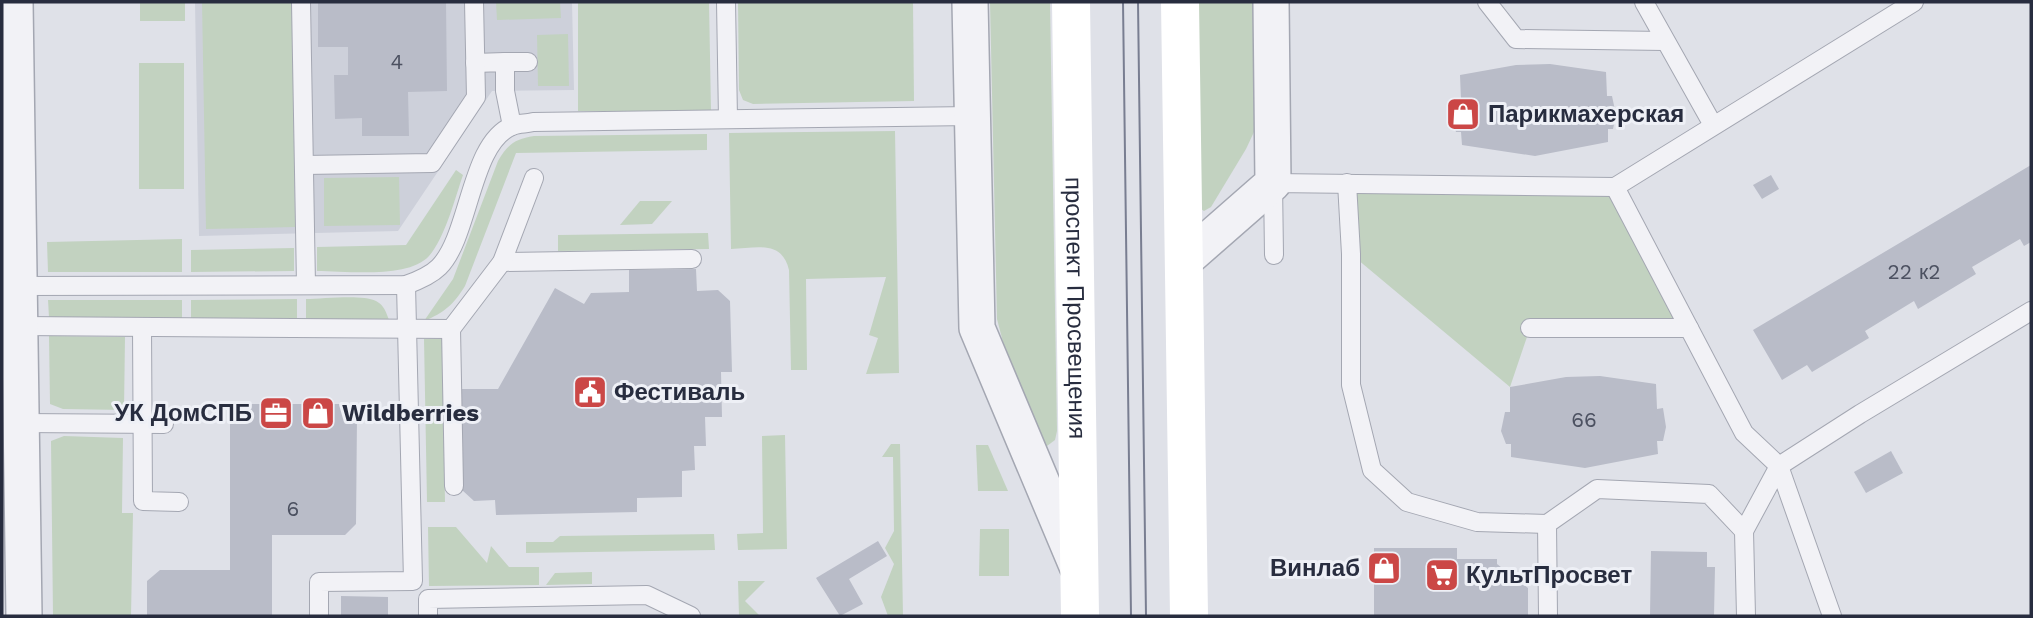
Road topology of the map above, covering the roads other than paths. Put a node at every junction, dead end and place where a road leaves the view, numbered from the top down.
1 (15, 2) edge
2 (301, 2) edge
3 (474, 2) edge
4 (726, 2) edge
5 (970, 2) edge
6 (1071, 2) edge
7 (1180, 2) edge
8 (1270, 2) edge
9 (1487, 2) edge
10 (1644, 2) edge
11 (1914, 2) edge
12 (1664, 41) junction
13 (505, 62) junction
14 (528, 62) dead end
15 (475, 63) junction
16 (972, 116) junction
17 (728, 119) junction
18 (1713, 125) junction
19 (512, 126) junction
20 (10, 164) edge
21 (304, 165) junction
22 (534, 178) dead end
23 (1273, 183) junction
24 (1347, 183) junction
25 (1615, 187) junction
26 (1275, 255) dead end
27 (692, 259) dead end
28 (1184, 261) junction
29 (502, 262) junction
30 (306, 285) junction
31 (406, 285) junction
32 (20, 286) junction
33 (2031, 311) edge
34 (142, 327) junction
35 (1530, 328) dead end
36 (1689, 328) junction
37 (451, 329) junction
38 (407, 330) junction
39 (14, 341) edge
40 (21, 423) junction
41 (142, 424) junction
42 (164, 424) dead end
43 (1779, 466) junction
44 (454, 486) dead end
45 (179, 502) dead end
46 (1547, 524) junction
47 (1744, 531) junction
48 (1080, 571) junction
49 (413, 581) junction
50 (428, 608) edge
51 (24, 616) edge
52 (319, 616) edge
53 (691, 616) edge
54 (1080, 616) edge
55 (1189, 616) edge
56 (1548, 616) edge
57 (1746, 616) edge
58 (1832, 616) edge

1 - 20 street
2 - 21 lane
3 - 15 lane
4 - 17 lane
5 - 16 street
6 - 48 main road, проспект Просвещения
7 - 28 main road
8 - 23 street
9 - 12 lane
10 - 12 lane
11 - 18 lane
12 - 18 lane
13 - 14 lane
13 - 15 lane
13 - 19 lane
15 - 21 lane
16 - 17 lane
16 - 48 street
17 - 19 lane
18 - 25 lane
19 - 31 lane
20 - 32 street
21 - 30 lane
22 - 29 lane
23 - 24 lane
23 - 26 lane
23 - 28 street
24 - 25 lane
24 - 46 lane
25 - 36 lane
27 - 29 lane
28 - 55 main road
29 - 37 lane
30 - 31 lane
30 - 32 lane
31 - 38 lane
32 - 39 street
33 - 43 lane
34 - 38 lane
34 - 39 lane
34 - 41 lane
35 - 36 lane
36 - 43 lane
37 - 38 lane
37 - 44 lane
38 - 49 lane
39 - 40 street
40 - 41 lane
40 - 51 street
41 - 42 lane
41 - 45 lane
43 - 47 lane
43 - 58 lane
46 - 47 lane
46 - 56 lane
47 - 57 lane
48 - 54 main road, проспект Просвещения
49 - 50 lane
49 - 52 lane
50 - 53 lane

